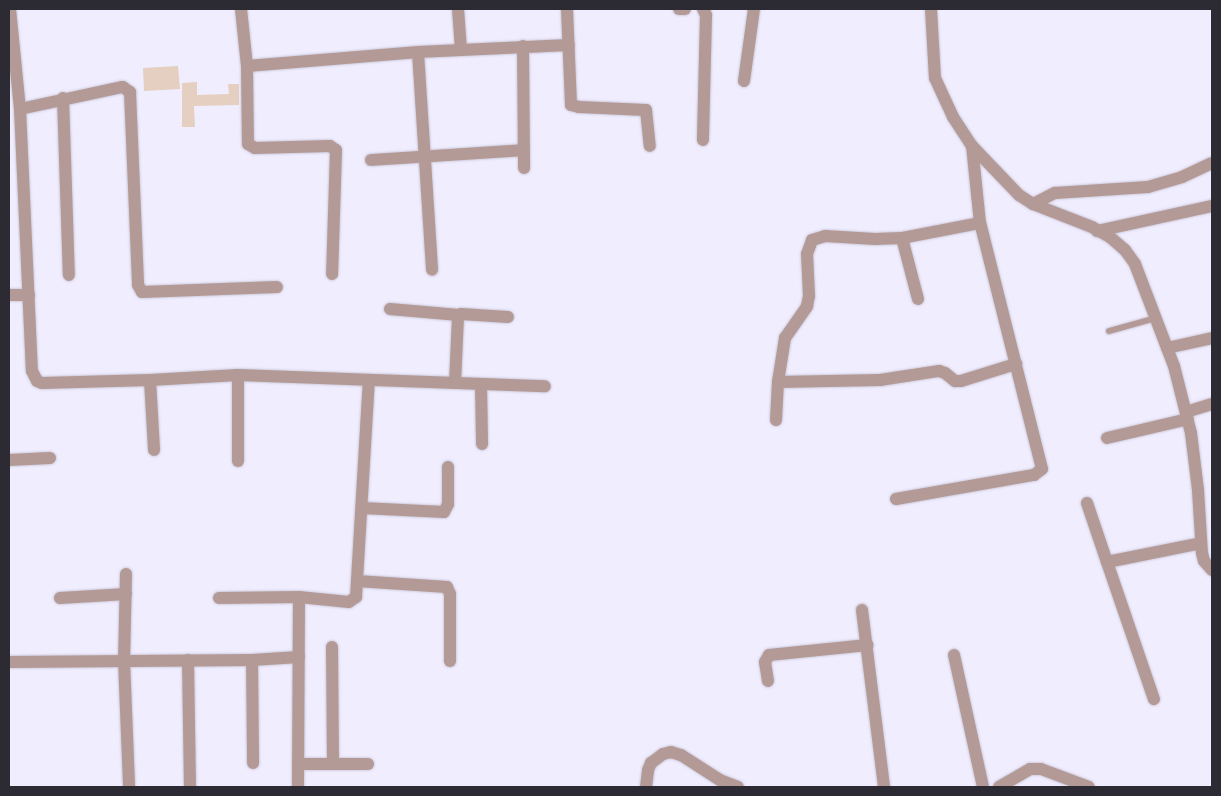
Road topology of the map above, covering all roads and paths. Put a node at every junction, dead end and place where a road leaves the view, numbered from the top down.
1 (10, 9) edge
2 (241, 9) edge
3 (458, 9) edge
4 (567, 9) edge
5 (678, 9) edge
6 (685, 9) edge
7 (703, 9) edge
8 (754, 9) edge
9 (931, 9) edge
10 (569, 44) junction
11 (522, 46) junction
12 (461, 50) junction
13 (418, 52) junction
14 (247, 66) junction
15 (744, 81) dead end
16 (63, 98) junction
17 (20, 108) junction
18 (703, 140) dead end
19 (650, 146) dead end
20 (972, 146) junction
21 (15, 147) edge
22 (524, 150) junction
23 (425, 157) junction
24 (371, 160) dead end
25 (1212, 163) edge
26 (524, 168) dead end
27 (1033, 204) junction
28 (1212, 206) edge
29 (980, 223) junction
30 (1097, 230) junction
31 (902, 238) junction
32 (432, 270) dead end
33 (332, 274) dead end
34 (69, 275) dead end
35 (277, 286) dead end
36 (28, 294) junction
37 (9, 295) edge
38 (918, 299) dead end
39 (390, 309) dead end
40 (459, 315) junction
41 (508, 317) dead end
42 (1156, 318) junction
43 (1109, 331) dead end
44 (1212, 338) edge
45 (1167, 348) junction
46 (1016, 364) junction
47 (238, 375) junction
48 (150, 380) junction
49 (370, 381) junction
50 (778, 382) junction
51 (455, 383) junction
52 (481, 384) junction
53 (545, 386) dead end
54 (1212, 404) edge
55 (1187, 415) junction
56 (776, 420) dead end
57 (1107, 438) dead end
58 (482, 444) dead end
59 (154, 450) dead end
60 (50, 458) dead end
61 (9, 460) edge
62 (238, 461) dead end
63 (448, 467) dead end
64 (896, 499) dead end
65 (1087, 503) dead end
66 (362, 508) junction
67 (1201, 543) junction
68 (1107, 562) junction
69 (1212, 570) edge
70 (126, 574) dead end
71 (356, 581) junction
72 (126, 594) junction
73 (299, 597) junction
74 (60, 598) dead end
75 (219, 598) dead end
76 (862, 610) dead end
77 (867, 645) junction
78 (332, 647) dead end
79 (954, 655) dead end
80 (299, 657) junction
81 (124, 660) junction
82 (188, 660) junction
83 (252, 660) junction
84 (450, 661) dead end
85 (9, 662) edge
86 (768, 681) dead end
87 (1154, 699) dead end
88 (253, 763) dead end
89 (298, 764) junction
90 (333, 764) junction
91 (368, 764) dead end
92 (298, 784) dead end
93 (129, 787) edge
94 (190, 787) edge
95 (646, 787) edge
96 (738, 787) edge
97 (884, 787) edge
98 (983, 787) edge
99 (999, 787) edge
100 (1089, 787) edge

1 - 17 street
2 - 14 street
3 - 12 street
4 - 10 street
5 - 6 street
7 - 18 street
8 - 15 street
9 - 20 street
10 - 11 street
10 - 19 street
11 - 12 street
11 - 22 street
12 - 13 street
13 - 14 street
13 - 23 street
14 - 33 street
16 - 17 street
16 - 34 street
16 - 35 street
17 - 21 street
20 - 27 street
20 - 29 street
21 - 36 street
22 - 23 street
22 - 26 street
23 - 24 street
23 - 32 street
25 - 27 street
27 - 30 street
28 - 30 street
29 - 31 street
29 - 46 street
30 - 42 street
31 - 38 street
31 - 50 street
36 - 37 street
36 - 48 street
39 - 40 street
40 - 41 street
40 - 51 street
42 - 43 lane
42 - 45 street
44 - 45 street
45 - 55 street
46 - 50 street
46 - 64 street
47 - 48 street
47 - 49 street
47 - 62 street
48 - 59 street
49 - 51 street
49 - 66 street
50 - 56 street
51 - 52 street
52 - 53 street
52 - 58 street
54 - 55 street
55 - 57 street
55 - 67 street
60 - 61 street
63 - 66 street
65 - 68 street
66 - 71 street
67 - 68 street
67 - 69 street
68 - 87 street
70 - 72 street
71 - 73 street
71 - 84 street
72 - 74 street
72 - 81 street
73 - 75 street
73 - 80 street
76 - 77 street
77 - 86 street
77 - 97 street
78 - 90 street
79 - 98 street
80 - 83 street
80 - 89 street
81 - 82 street
81 - 85 street
81 - 93 street
82 - 83 street
82 - 94 street
83 - 88 street
89 - 90 street
89 - 92 street
90 - 91 street
95 - 96 street
99 - 100 street

